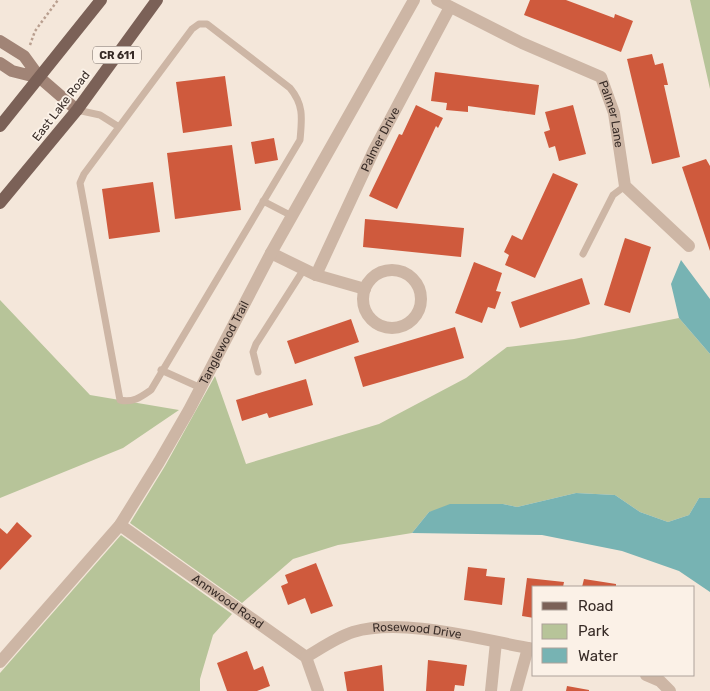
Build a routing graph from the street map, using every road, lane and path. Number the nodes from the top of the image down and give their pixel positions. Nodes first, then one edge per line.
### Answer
1 (58, 0) edge
2 (101, 0) edge
3 (157, 0) edge
4 (414, 0) edge
5 (437, 0) edge
6 (450, 7) junction
7 (0, 40) edge
8 (24, 56) junction
9 (0, 63) edge
10 (40, 78) junction
11 (77, 110) junction
12 (0, 126) edge
13 (119, 127) junction
14 (625, 186) junction
15 (263, 201) junction
16 (0, 203) edge
17 (292, 216) junction
18 (689, 246) dead end
19 (271, 253) junction
20 (583, 254) dead end
21 (304, 269) junction
22 (316, 275) junction
23 (365, 289) junction
24 (161, 370) junction
25 (258, 372) dead end
26 (201, 388) junction
27 (120, 525) junction
28 (496, 642) junction
29 (531, 648) edge
30 (306, 656) junction
31 (0, 662) edge
32 (648, 676) edge
33 (318, 691) edge
34 (490, 691) edge
35 (516, 691) edge
36 (670, 691) edge

1 - 8 path
2 - 10 main road
3 - 11 main road, East Lake Road / CR 611
4 - 17 street, Tanglewood Trail
5 - 6 street, Palmer Lane
6 - 14 street, Palmer Lane
6 - 22 street, Palmer Drive
7 - 8 street
8 - 10 street
9 - 10 street
10 - 11 street
10 - 12 main road
11 - 13 lane
11 - 16 main road, East Lake Road / CR 611
13 - 15 lane
13 - 24 lane
14 - 18 street
14 - 20 lane
15 - 17 lane
15 - 24 lane
17 - 19 street, Tanglewood Trail
19 - 21 street
19 - 26 street, Tanglewood Trail
21 - 22 street
21 - 25 lane
22 - 23 street
23 - 23 street
24 - 26 lane
26 - 27 street, Tanglewood Trail
27 - 30 street, Annwood Road
27 - 31 street, Tanglewood Trail
28 - 29 street, Rosewood Drive
28 - 30 street, Rosewood Drive
28 - 34 street
29 - 35 street
30 - 33 street
32 - 36 street

